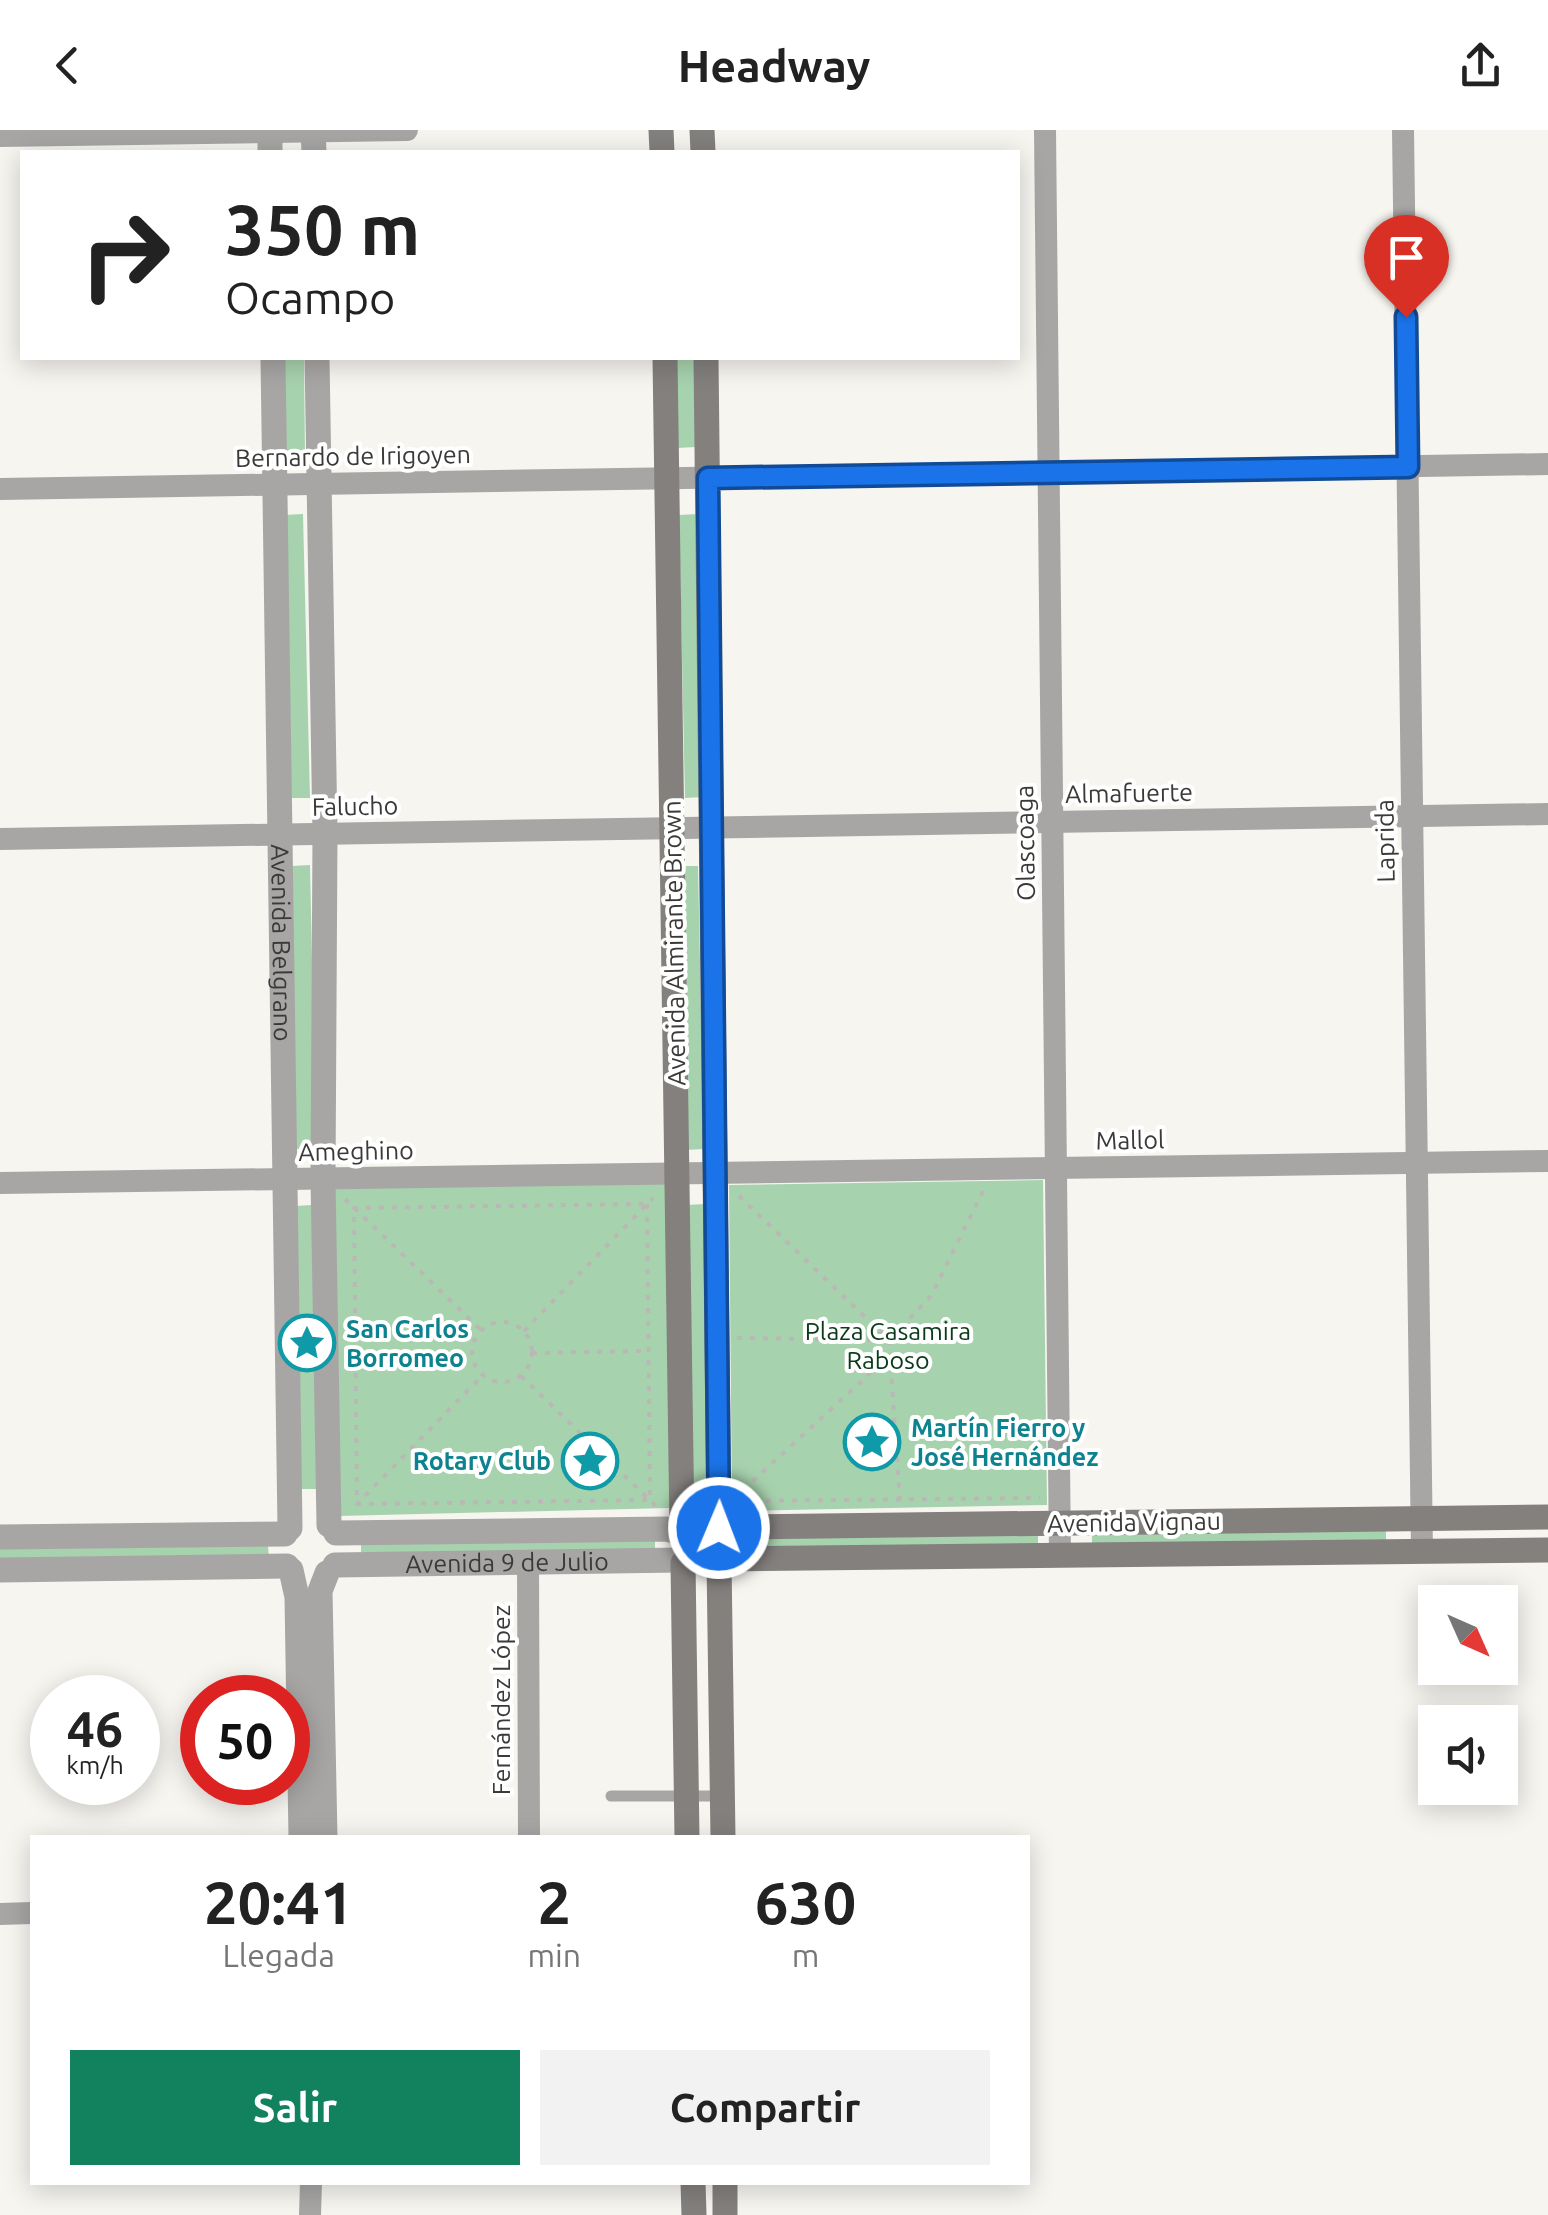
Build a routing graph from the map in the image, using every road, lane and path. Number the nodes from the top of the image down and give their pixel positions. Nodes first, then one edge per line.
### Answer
1 (407, 130) edge
2 (1045, 130) edge
3 (1403, 130) edge
4 (0, 136) edge
5 (270, 138) edge
6 (314, 138) edge
7 (273, 360) edge
8 (317, 360) edge
9 (665, 360) edge
10 (706, 360) edge
11 (1548, 464) edge
12 (1408, 467) junction
13 (1049, 472) junction
14 (667, 478) junction
15 (708, 478) junction
16 (275, 484) junction
17 (319, 484) junction
18 (0, 488) edge
19 (1548, 814) edge
20 (1412, 816) junction
21 (1052, 822) junction
22 (710, 827) junction
23 (672, 828) junction
24 (280, 834) junction
25 (325, 834) junction
26 (0, 839) edge
27 (1548, 1161) edge
28 (1417, 1163) junction
29 (1056, 1168) junction
30 (994, 1169) junction
31 (713, 1173) junction
32 (677, 1174) junction
33 (285, 1179) junction
34 (323, 1179) junction
35 (0, 1183) edge
36 (647, 1204) junction
37 (354, 1208) junction
38 (481, 1330) junction
39 (524, 1331) junction
40 (717, 1337) junction
41 (889, 1340) junction
42 (648, 1351) junction
43 (532, 1353) junction
44 (890, 1355) junction
45 (482, 1376) junction
46 (521, 1376) junction
47 (900, 1499) junction
48 (650, 1500) junction
49 (357, 1504) junction
50 (1060, 1511) junction
51 (1548, 1517) edge
52 (1422, 1519) junction
53 (902, 1526) junction
54 (333, 1529) junction
55 (720, 1530) junction
56 (287, 1531) junction
57 (681, 1531) junction
58 (0, 1538) edge
59 (1548, 1550) edge
60 (1422, 1552) junction
61 (1060, 1556) junction
62 (681, 1561) junction
63 (721, 1561) junction
64 (528, 1563) junction
65 (289, 1568) junction
66 (331, 1569) junction
67 (0, 1570) edge
68 (311, 1733) junction
69 (611, 1796) dead end
70 (686, 1796) junction
71 (723, 1796) junction
72 (301, 1835) edge
73 (325, 1835) edge
74 (529, 1835) edge
75 (687, 1835) edge
76 (723, 1835) edge
77 (30, 1913) edge
78 (0, 1914) edge
79 (311, 2185) edge
80 (693, 2185) edge
81 (725, 2185) edge
82 (310, 2215) edge
83 (694, 2215) edge
84 (725, 2215) edge

1 - 6 street
2 - 13 street, Olascoaga
3 - 12 street, Laprida
4 - 5 street
5 - 6 street
7 - 16 street, Avenida Belgrano
8 - 17 street, Avenida Belgrano
9 - 14 main road, Avenida Almirante Brown
10 - 15 main road, Avenida Almirante Brown
11 - 12 street, Bernardo de Irigoyen
12 - 13 street, Bernardo de Irigoyen
12 - 20 street, Laprida
13 - 15 street, Bernardo de Irigoyen
13 - 21 street, Olascoaga
14 - 15 street, Bernardo de Irigoyen
14 - 17 street, Bernardo de Irigoyen
14 - 23 main road, Avenida Almirante Brown
15 - 22 main road, Avenida Almirante Brown
16 - 17 street, Bernardo de Irigoyen
16 - 18 street, Bernardo de Irigoyen
16 - 24 street, Avenida Belgrano
17 - 25 street, Avenida Belgrano
19 - 20 street, Almafuerte
20 - 21 street, Almafuerte
20 - 28 street, Laprida
21 - 22 street, Almafuerte
21 - 29 street, Olascoaga
22 - 23 street, Falucho
22 - 31 main road, Avenida Almirante Brown
23 - 25 street, Falucho
23 - 32 main road, Avenida Almirante Brown
24 - 25 street, Falucho
24 - 26 street, Falucho
24 - 33 street, Avenida Belgrano
25 - 34 street, Avenida Belgrano
27 - 28 street, Mallol
28 - 29 street, Mallol
28 - 52 street, Laprida
29 - 30 street, Mallol
29 - 50 street, Olascoaga
30 - 31 street, Mallol
30 - 41 path
31 - 32 street, Ameghino
31 - 40 main road, Avenida Almirante Brown
31 - 41 path
32 - 34 street, Ameghino
32 - 36 path
32 - 57 main road, Avenida Almirante Brown
33 - 34 street, Ameghino
33 - 35 street, Ameghino
33 - 56 street, Avenida Belgrano
34 - 37 path
34 - 54 street, Avenida Belgrano
36 - 37 path
36 - 39 path
36 - 42 path
37 - 38 path
37 - 49 path
38 - 39 path
38 - 45 path
39 - 43 path
40 - 41 path
40 - 55 main road, Avenida Almirante Brown
41 - 44 path
42 - 43 path
42 - 48 path
43 - 46 path
44 - 47 path
44 - 47 path
45 - 46 path
45 - 49 path
46 - 48 path
47 - 50 path
47 - 53 path
48 - 49 path
48 - 57 path
49 - 54 path
50 - 52 main road, Avenida Vignau
50 - 53 main road, Avenida Vignau
50 - 61 street, Olascoaga
51 - 52 main road, Avenida Vignau
52 - 60 street, Laprida
53 - 55 main road, Avenida Vignau
54 - 56 street
54 - 57 street, Avenida 9 de Julio
54 - 66 street
55 - 57 main road
55 - 63 main road
56 - 58 street
56 - 65 street
57 - 62 main road
59 - 60 main road, Avenida Vignau
60 - 61 main road, Avenida Vignau
61 - 63 main road, Avenida Vignau
62 - 63 main road
62 - 64 street, Avenida 9 de Julio
62 - 70 main road
63 - 71 main road
64 - 66 street, Avenida 9 de Julio
64 - 74 street, Fernández López
65 - 66 street
65 - 67 street
65 - 68 street
66 - 68 street
68 - 72 street
68 - 73 street
69 - 70 lane
70 - 71 lane
70 - 75 main road
71 - 76 main road
77 - 78 street
79 - 82 street
80 - 83 main road
81 - 84 main road

